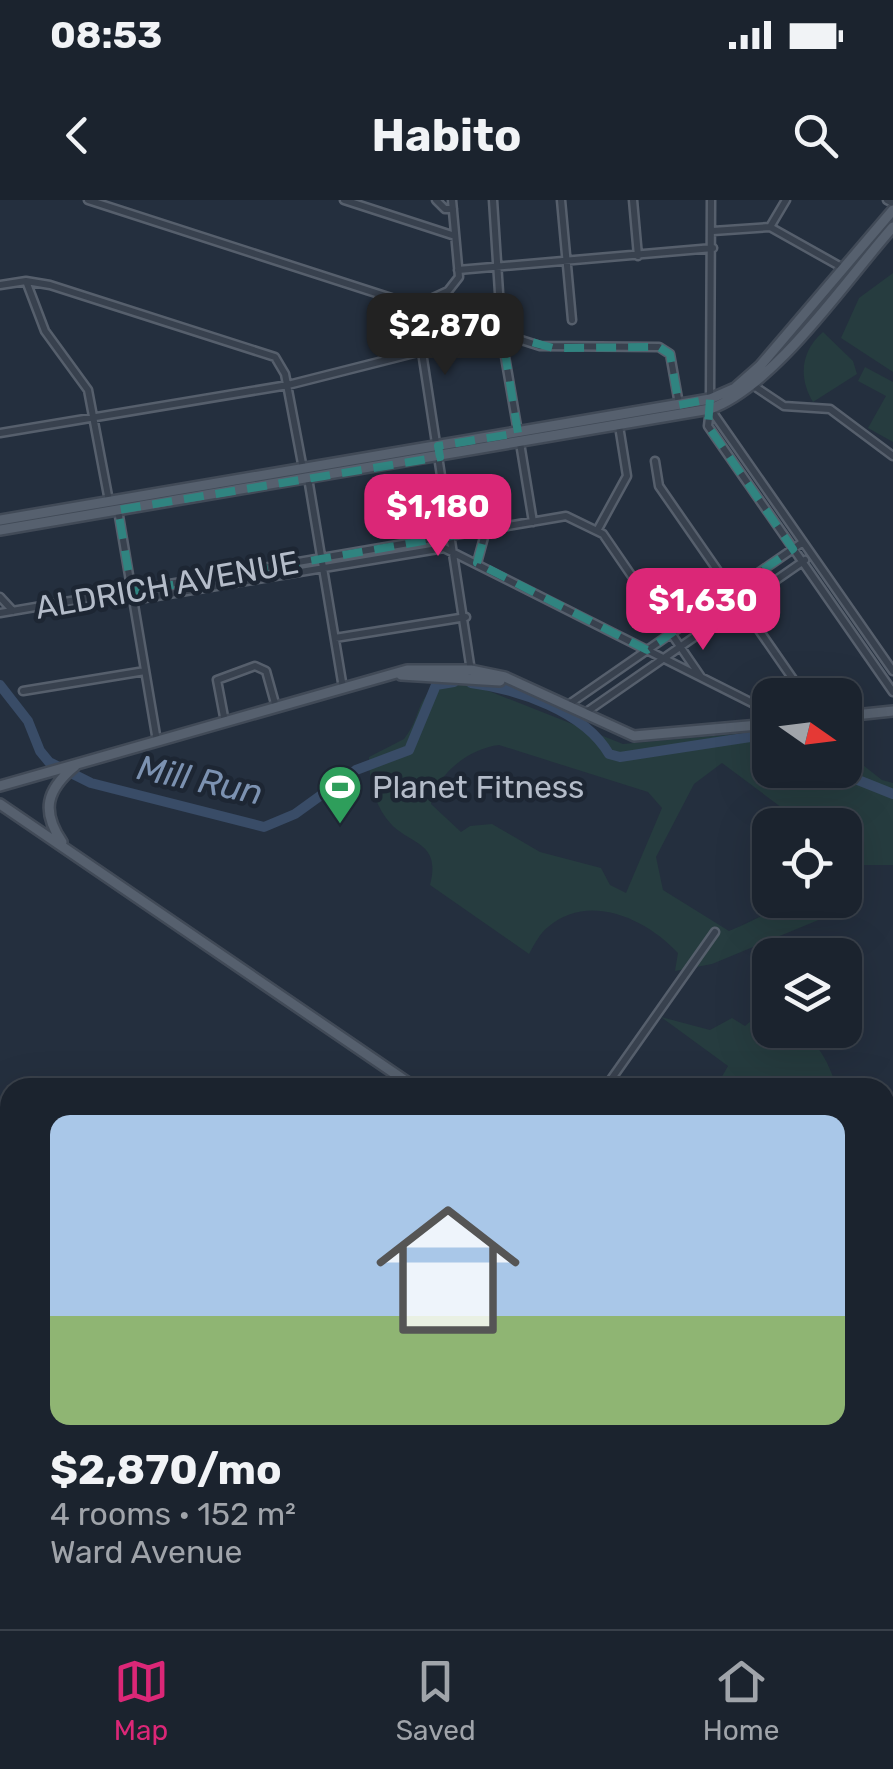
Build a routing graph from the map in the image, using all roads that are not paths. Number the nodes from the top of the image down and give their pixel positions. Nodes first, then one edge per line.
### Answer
1 (88, 200) edge
2 (344, 200) edge
3 (436, 200) edge
4 (492, 200) edge
5 (561, 200) edge
6 (633, 200) edge
7 (711, 200) edge
8 (786, 200) edge
9 (453, 204) edge
10 (891, 204) edge
11 (770, 227) junction
12 (893, 227) edge
13 (713, 231) junction
14 (455, 236) junction
15 (713, 248) junction
16 (638, 256) junction
17 (566, 262) junction
18 (497, 267) junction
19 (844, 268) junction
20 (458, 270) junction
21 (26, 281) junction
22 (0, 285) edge
23 (418, 307) junction
24 (572, 320) dead end
25 (502, 334) junction
26 (422, 351) junction
27 (288, 385) junction
28 (754, 386) junction
29 (710, 404) junction
30 (680, 405) junction
31 (95, 417) junction
32 (619, 426) junction
33 (0, 434) edge
34 (519, 438) junction
35 (732, 438) junction
36 (721, 445) junction
37 (439, 451) junction
38 (893, 456) edge
39 (655, 461) dead end
40 (305, 474) junction
41 (109, 502) junction
42 (118, 510) junction
43 (0, 520) edge
44 (533, 522) junction
45 (0, 530) edge
46 (486, 530) junction
47 (598, 530) junction
48 (453, 536) junction
49 (803, 542) junction
50 (793, 548) junction
51 (456, 553) junction
52 (813, 556) junction
53 (802, 562) junction
54 (322, 564) junction
55 (477, 564) junction
56 (732, 591) junction
57 (132, 596) junction
58 (0, 598) edge
59 (741, 604) junction
60 (14, 611) junction
61 (0, 613) edge
62 (466, 618) junction
63 (671, 633) junction
64 (335, 638) junction
65 (680, 647) junction
66 (647, 650) junction
67 (664, 658) junction
68 (145, 671) junction
69 (893, 671) edge
70 (471, 674) junction
71 (701, 677) junction
72 (792, 678) edge
73 (343, 688) junction
74 (23, 691) dead end
75 (893, 692) edge
76 (752, 703) edge
77 (568, 705) junction
78 (276, 707) junction
79 (893, 711) edge
80 (584, 714) junction
81 (862, 714) edge
82 (225, 722) junction
83 (752, 726) edge
84 (157, 742) junction
85 (58, 773) junction
86 (0, 786) edge
87 (0, 804) edge
88 (67, 849) junction
89 (715, 932) dead end
90 (401, 1078) edge
91 (612, 1078) edge

1 - 23 street
2 - 14 street
3 - 9 street
4 - 18 street
5 - 17 street
6 - 16 street
7 - 13 street
8 - 11 street
9 - 14 street
10 - 19 main road
11 - 13 street
11 - 19 street
12 - 28 main road
13 - 15 street
14 - 20 street
15 - 16 street
15 - 29 street
16 - 17 street
17 - 18 street
17 - 24 street
18 - 20 street
18 - 25 street
19 - 29 main road
20 - 23 street
21 - 22 street
21 - 27 street
21 - 31 street
23 - 25 street
23 - 26 street
25 - 30 street
25 - 34 street
26 - 27 street
26 - 37 street
27 - 31 street
27 - 40 street
28 - 29 main road
28 - 38 street
29 - 30 main road
29 - 32 main road
29 - 35 street
29 - 36 street
30 - 34 main road
31 - 33 street
31 - 41 street
32 - 34 main road
32 - 47 street
34 - 37 main road
34 - 44 street
35 - 36 street
35 - 49 street
36 - 50 street
37 - 40 main road
37 - 48 street
39 - 56 street
40 - 41 main road
40 - 42 main road
40 - 54 street
41 - 43 main road
42 - 45 main road
42 - 57 street
44 - 46 street, ALDRICH AVENUE
44 - 47 street, ALDRICH AVENUE
46 - 48 street, ALDRICH AVENUE
46 - 55 street
47 - 63 street
48 - 51 street
48 - 54 street, ALDRICH AVENUE
49 - 50 street
49 - 52 street
50 - 53 street
50 - 56 street
51 - 54 street, ALDRICH AVENUE
51 - 55 street
51 - 62 street
52 - 53 street
52 - 69 street
53 - 59 street
53 - 75 street
54 - 57 street, ALDRICH AVENUE
54 - 64 street
55 - 66 street
56 - 59 street
56 - 63 street
57 - 60 street, ALDRICH AVENUE
57 - 68 street
58 - 60 street
59 - 65 street
59 - 72 street
60 - 61 street, ALDRICH AVENUE
62 - 64 street
62 - 70 street
63 - 65 street
63 - 66 street
64 - 73 street
65 - 67 street
65 - 71 street
66 - 67 street
66 - 77 street
67 - 71 street
67 - 80 street
68 - 74 street
68 - 84 street
70 - 73 main road
70 - 77 main road
71 - 76 street
73 - 78 main road
77 - 80 main road
78 - 82 main road
78 - 82 street
79 - 81 main road
80 - 83 main road
82 - 84 main road
84 - 85 main road
85 - 86 main road
85 - 88 main road
87 - 88 main road
88 - 90 main road
89 - 91 street

